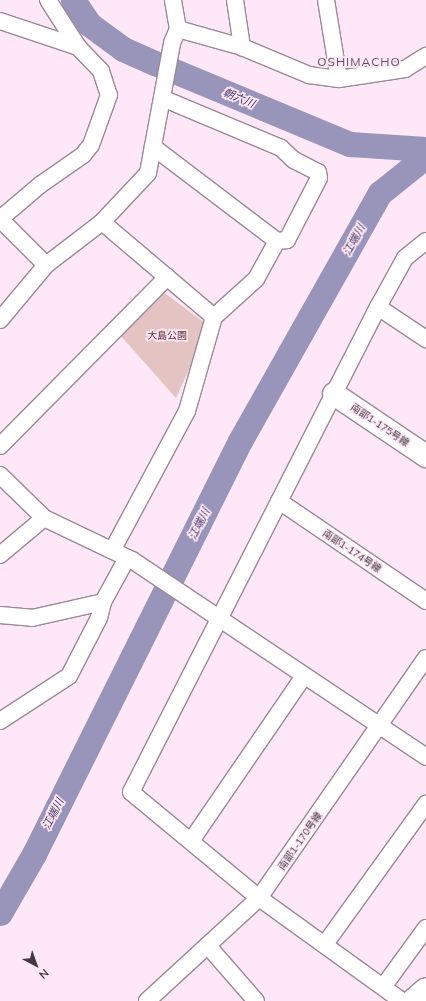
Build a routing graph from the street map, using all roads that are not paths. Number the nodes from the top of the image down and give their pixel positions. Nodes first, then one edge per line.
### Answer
1 (48, 0) edge
2 (173, 0) edge
3 (235, 0) edge
4 (326, 0) edge
5 (0, 21) edge
6 (175, 36) junction
7 (78, 47) junction
8 (242, 47) junction
9 (426, 56) edge
10 (339, 79) junction
11 (163, 92) junction
12 (153, 147) junction
13 (0, 219) edge
14 (102, 222) junction
15 (277, 241) junction
16 (426, 241) edge
17 (46, 265) junction
18 (166, 277) junction
19 (378, 307) junction
20 (214, 317) junction
21 (0, 320) edge
22 (426, 339) edge
23 (334, 394) junction
24 (0, 446) edge
25 (426, 456) edge
26 (0, 475) edge
27 (278, 501) junction
28 (44, 518) junction
29 (113, 549) junction
30 (0, 555) edge
31 (126, 558) junction
32 (426, 601) edge
33 (103, 602) junction
34 (214, 614) junction
35 (0, 615) edge
36 (426, 658) edge
37 (304, 676) junction
38 (0, 721) edge
39 (379, 726) junction
40 (426, 757) edge
41 (426, 804) edge
42 (190, 841) junction
43 (260, 898) junction
44 (426, 928) edge
45 (325, 944) junction
46 (208, 946) junction
47 (383, 987) junction
48 (426, 989) edge
49 (147, 1001) edge
50 (256, 1001) edge
51 (402, 1001) edge
52 (412, 1001) edge

1 - 7 street
2 - 6 street
3 - 8 street
4 - 10 street
5 - 7 street
6 - 8 street
6 - 11 street
7 - 13 street
8 - 10 street
9 - 10 street
11 - 12 street
11 - 15 street
12 - 14 street
12 - 15 street
13 - 17 street
14 - 17 street
14 - 18 street
15 - 20 street
16 - 19 street
17 - 21 street
18 - 20 street
18 - 24 street
19 - 22 street
19 - 23 street
20 - 29 street
23 - 25 street, 南部1-175号線
23 - 27 street
26 - 28 street
27 - 32 street, 南部1-174号線
27 - 34 street
28 - 29 street
28 - 30 street
29 - 31 street
31 - 33 street
31 - 34 street
33 - 35 street
33 - 38 street
34 - 37 street
34 - 42 street
36 - 39 street, 南部1-170号線
37 - 39 street
37 - 42 street
39 - 40 street
39 - 43 street, 南部1-170号線
41 - 45 street
42 - 43 street
43 - 45 street
43 - 46 street, 南部1-170号線
44 - 47 street
45 - 47 street
46 - 49 street, 南部1-170号線
46 - 50 street
47 - 51 street
48 - 52 street

